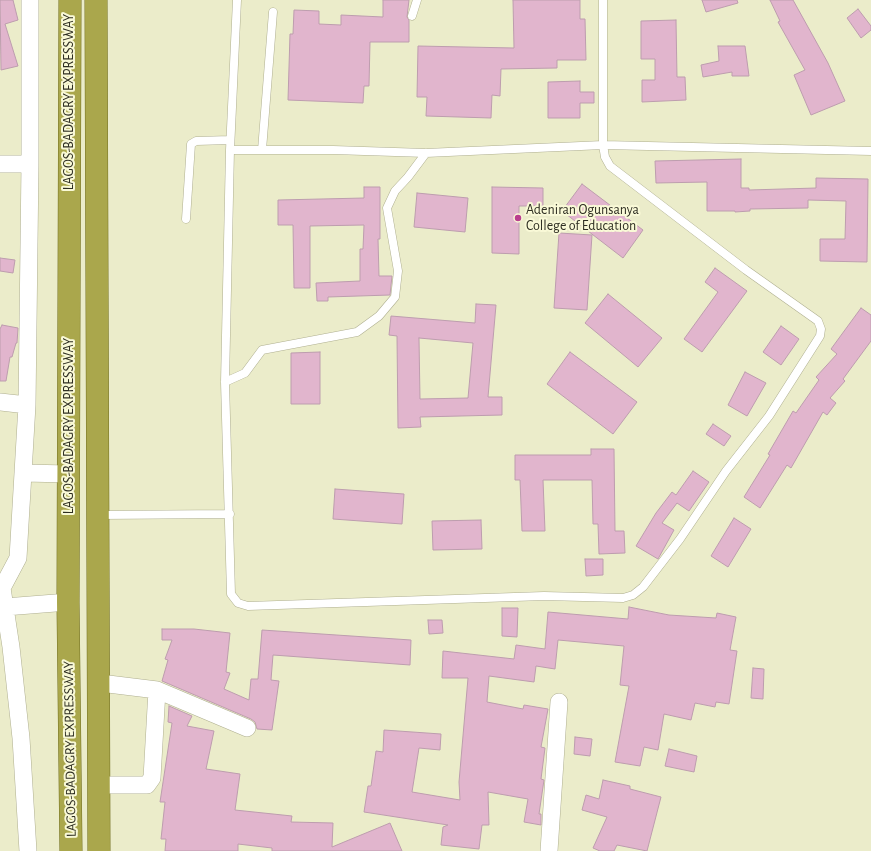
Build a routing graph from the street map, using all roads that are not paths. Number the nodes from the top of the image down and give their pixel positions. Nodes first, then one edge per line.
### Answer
1 (30, 0) edge
2 (70, 0) edge
3 (96, 0) edge
4 (237, 0) edge
5 (417, 0) edge
6 (603, 0) edge
7 (273, 12) dead end
8 (412, 16) dead end
9 (230, 140) junction
10 (603, 145) junction
11 (230, 150) junction
12 (262, 150) junction
13 (871, 151) edge
14 (426, 153) junction
15 (0, 164) edge
16 (30, 164) junction
17 (186, 219) dead end
18 (225, 382) junction
19 (0, 402) edge
20 (27, 405) junction
21 (24, 473) junction
22 (68, 474) junction
23 (230, 514) junction
24 (98, 515) junction
25 (1, 587) edge
26 (68, 602) junction
27 (5, 607) junction
28 (6, 649) edge
29 (100, 683) junction
30 (157, 690) junction
31 (559, 702) dead end
32 (246, 728) dead end
33 (99, 785) junction
34 (28, 851) edge
35 (71, 851) edge
36 (99, 851) edge
37 (549, 851) edge

1 - 16 street
2 - 22 highway, LAGOS-BADAGRY EXPRESSWAY
3 - 24 highway, LAGOS-BADAGRY EXPRESSWAY
4 - 9 lane
5 - 8 lane
6 - 10 lane
7 - 12 lane
9 - 11 lane
9 - 17 lane
10 - 13 lane
10 - 14 lane
10 - 23 lane
11 - 12 lane
11 - 18 lane
12 - 14 lane
14 - 18 lane
15 - 16 street
16 - 20 street
18 - 23 lane
19 - 20 street
20 - 21 street
21 - 22 street
21 - 25 street
22 - 26 highway, LAGOS-BADAGRY EXPRESSWAY
23 - 24 lane
24 - 29 highway, LAGOS-BADAGRY EXPRESSWAY
25 - 27 street
26 - 27 street
26 - 35 highway, LAGOS-BADAGRY EXPRESSWAY
27 - 28 street
28 - 34 street
29 - 30 street
29 - 33 highway, LAGOS-BADAGRY EXPRESSWAY
30 - 32 street
30 - 33 street
31 - 37 street
33 - 36 highway, LAGOS-BADAGRY EXPRESSWAY

